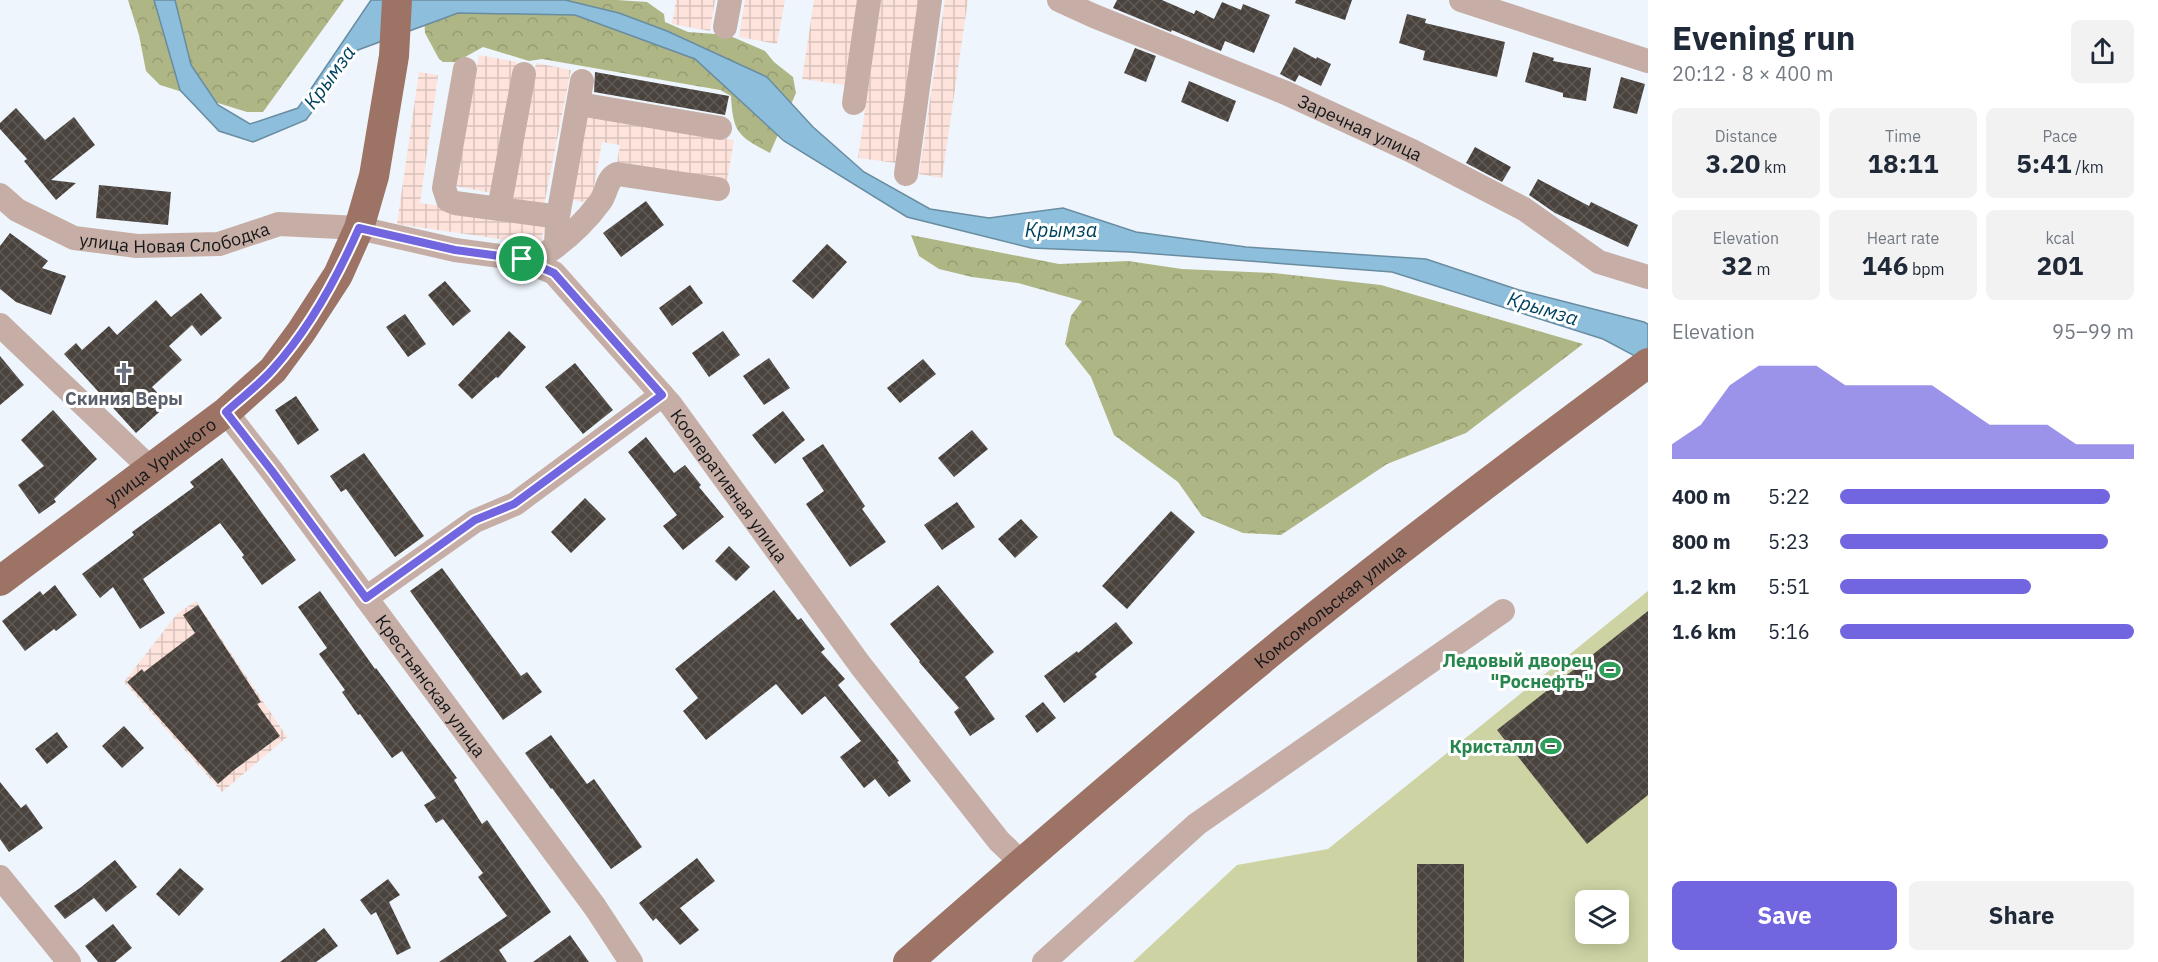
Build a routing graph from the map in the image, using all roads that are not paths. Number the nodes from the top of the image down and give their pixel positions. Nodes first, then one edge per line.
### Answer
1 (397, 0) edge
2 (730, 0) edge
3 (869, 0) edge
4 (930, 0) edge
5 (1059, 0) edge
6 (1461, 0) edge
7 (725, 27) dead end
8 (1648, 61) edge
9 (465, 69) dead end
10 (524, 74) dead end
11 (854, 103) dead end
12 (720, 128) dead end
13 (906, 174) dead end
14 (718, 189) dead end
15 (0, 195) edge
16 (499, 209) junction
17 (359, 228) junction
18 (556, 234) junction
19 (522, 259) junction
20 (1648, 277) edge
21 (0, 326) edge
22 (1648, 363) edge
23 (662, 395) junction
24 (226, 412) junction
25 (151, 469) junction
26 (0, 581) edge
27 (366, 598) junction
28 (1503, 611) dead end
29 (1022, 863) junction
30 (0, 876) edge
31 (69, 962) edge
32 (631, 962) edge
33 (908, 962) edge
34 (1044, 962) edge

1 - 17 main road, улица Урицкого
2 - 7 street
3 - 11 street
4 - 13 street
5 - 20 street, Заречная улица
6 - 8 street
9 - 16 street
10 - 16 street
12 - 18 street
14 - 18 street
15 - 17 street, улица Новая Слободка
16 - 18 street
17 - 19 street, Кооперативная улица
17 - 24 main road, улица Урицкого
18 - 19 street
19 - 23 street, Кооперативная улица
21 - 25 street
22 - 29 main road, Комсомольская улица
23 - 27 street
23 - 29 street, Кооперативная улица
24 - 25 main road, улица Урицкого
24 - 27 street, Крестьянская улица
25 - 26 main road, улица Урицкого
27 - 32 street, Крестьянская улица
28 - 34 street
29 - 33 main road, Комсомольская улица
30 - 31 street

